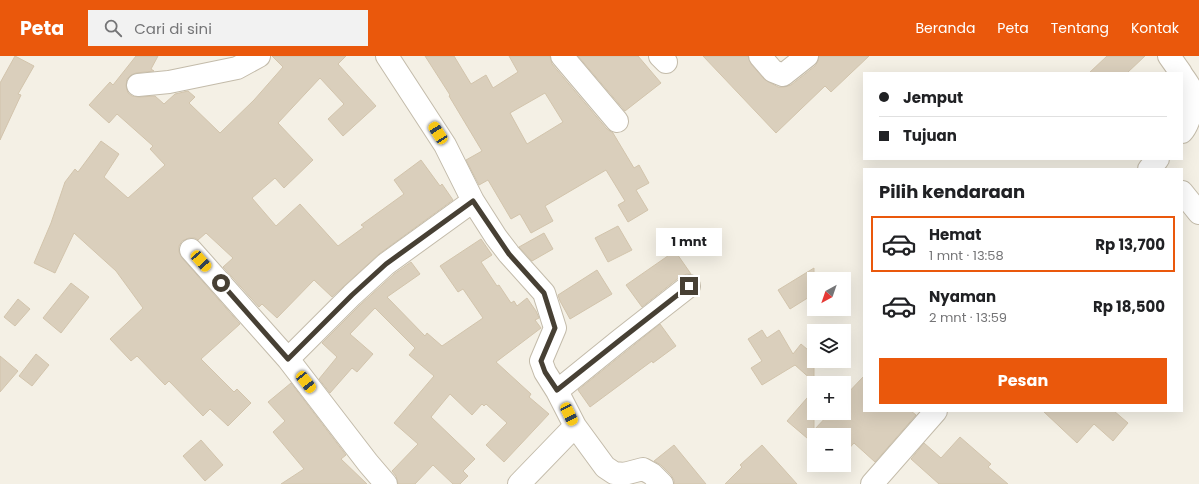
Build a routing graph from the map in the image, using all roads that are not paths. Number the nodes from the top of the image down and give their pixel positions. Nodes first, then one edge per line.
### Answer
1 (259, 56) edge
2 (387, 56) edge
3 (562, 56) edge
4 (760, 56) edge
5 (807, 56) edge
6 (1169, 56) edge
7 (1180, 72) edge
8 (1183, 77) edge
9 (138, 85) dead end
10 (1196, 107) edge
11 (617, 121) dead end
12 (1183, 131) edge
13 (1183, 193) edge
14 (473, 201) junction
15 (1199, 213) edge
16 (191, 250) dead end
17 (689, 286) dead end
18 (288, 359) junction
19 (557, 390) junction
20 (935, 412) edge
21 (575, 426) junction
22 (386, 484) edge
23 (519, 484) edge
24 (662, 484) edge
25 (872, 484) edge

1 - 9 street
2 - 14 street
3 - 11 street
4 - 5 street
6 - 7 street
8 - 10 street
10 - 12 street
13 - 15 street
14 - 18 street
14 - 19 street
16 - 18 street
17 - 19 street
18 - 22 street
19 - 21 street
20 - 25 street
21 - 23 street
21 - 24 street

